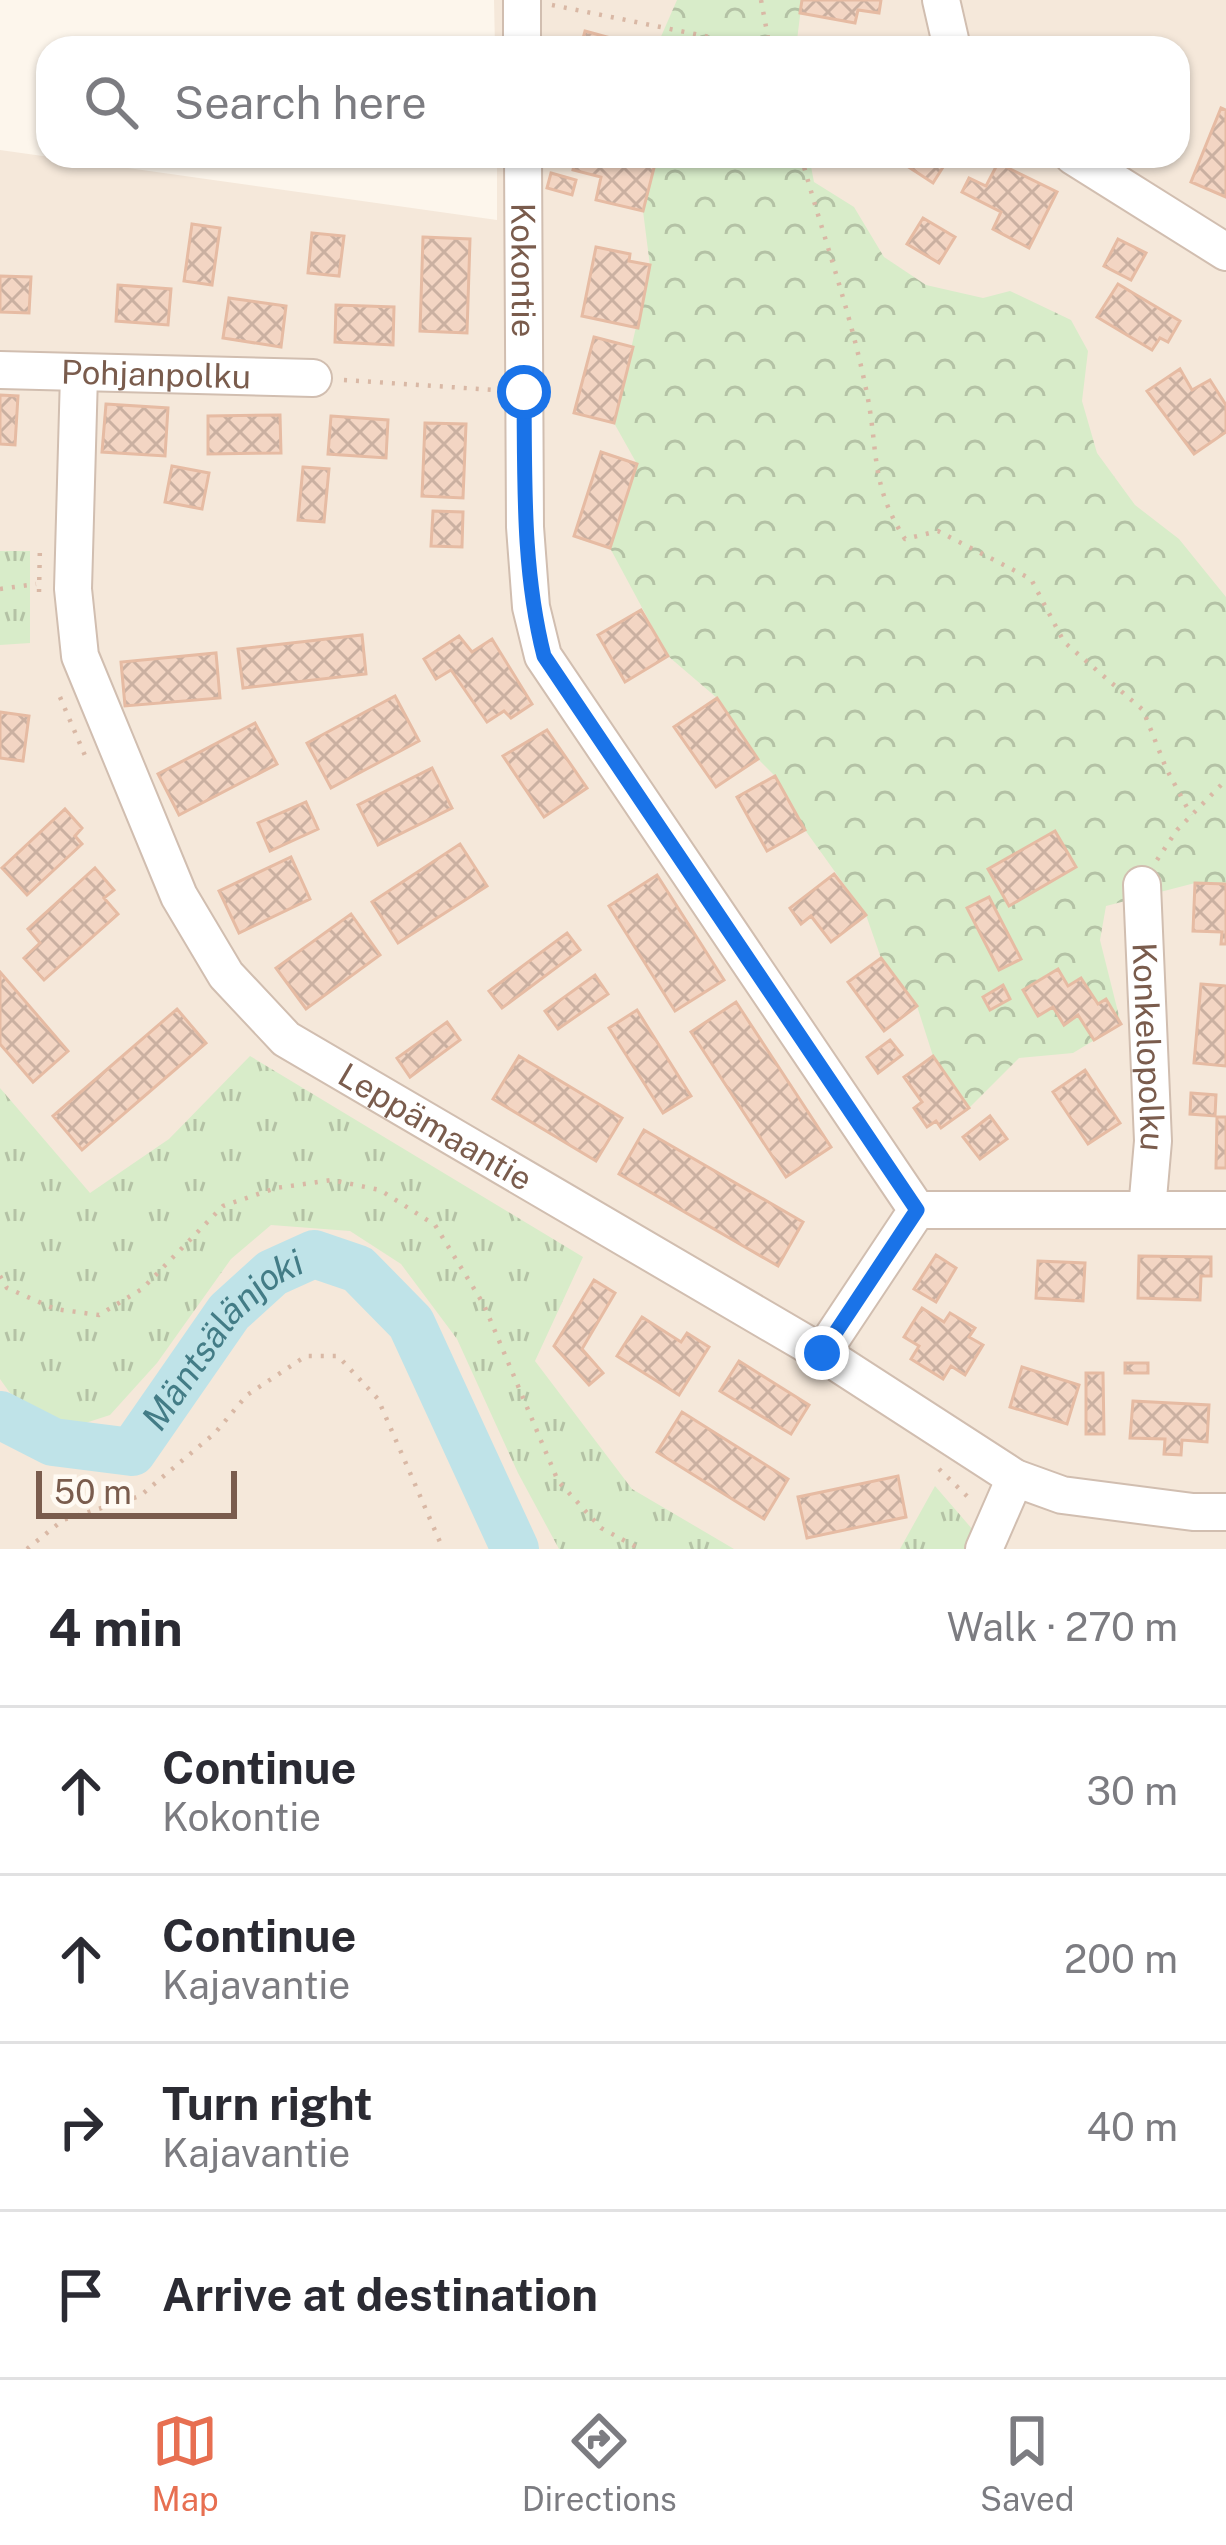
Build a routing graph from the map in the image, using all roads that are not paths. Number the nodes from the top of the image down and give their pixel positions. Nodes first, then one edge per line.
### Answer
1 (941, 0) edge
2 (536, 2) edge
3 (526, 36) edge
4 (949, 36) edge
5 (523, 168) edge
6 (1092, 168) edge
7 (1226, 252) edge
8 (0, 370) edge
9 (79, 375) junction
10 (313, 378) road end
11 (1142, 885) road end
12 (917, 1210) junction
13 (1147, 1210) junction
14 (1226, 1210) edge
15 (822, 1353) junction
16 (1015, 1478) junction
17 (1226, 1512) edge
18 (990, 1532) edge

1 - 4 street
2 - 3 street
5 - 12 street, Kokontie
6 - 7 street
8 - 9 street, Pohjanpolku
9 - 10 street, Pohjanpolku
9 - 15 street, Leppämaantie
11 - 13 street, Konkelopolku
12 - 13 street
12 - 15 street
13 - 14 street
15 - 16 street, Leppämaantie
16 - 17 street, Leppämaantie
16 - 18 street

